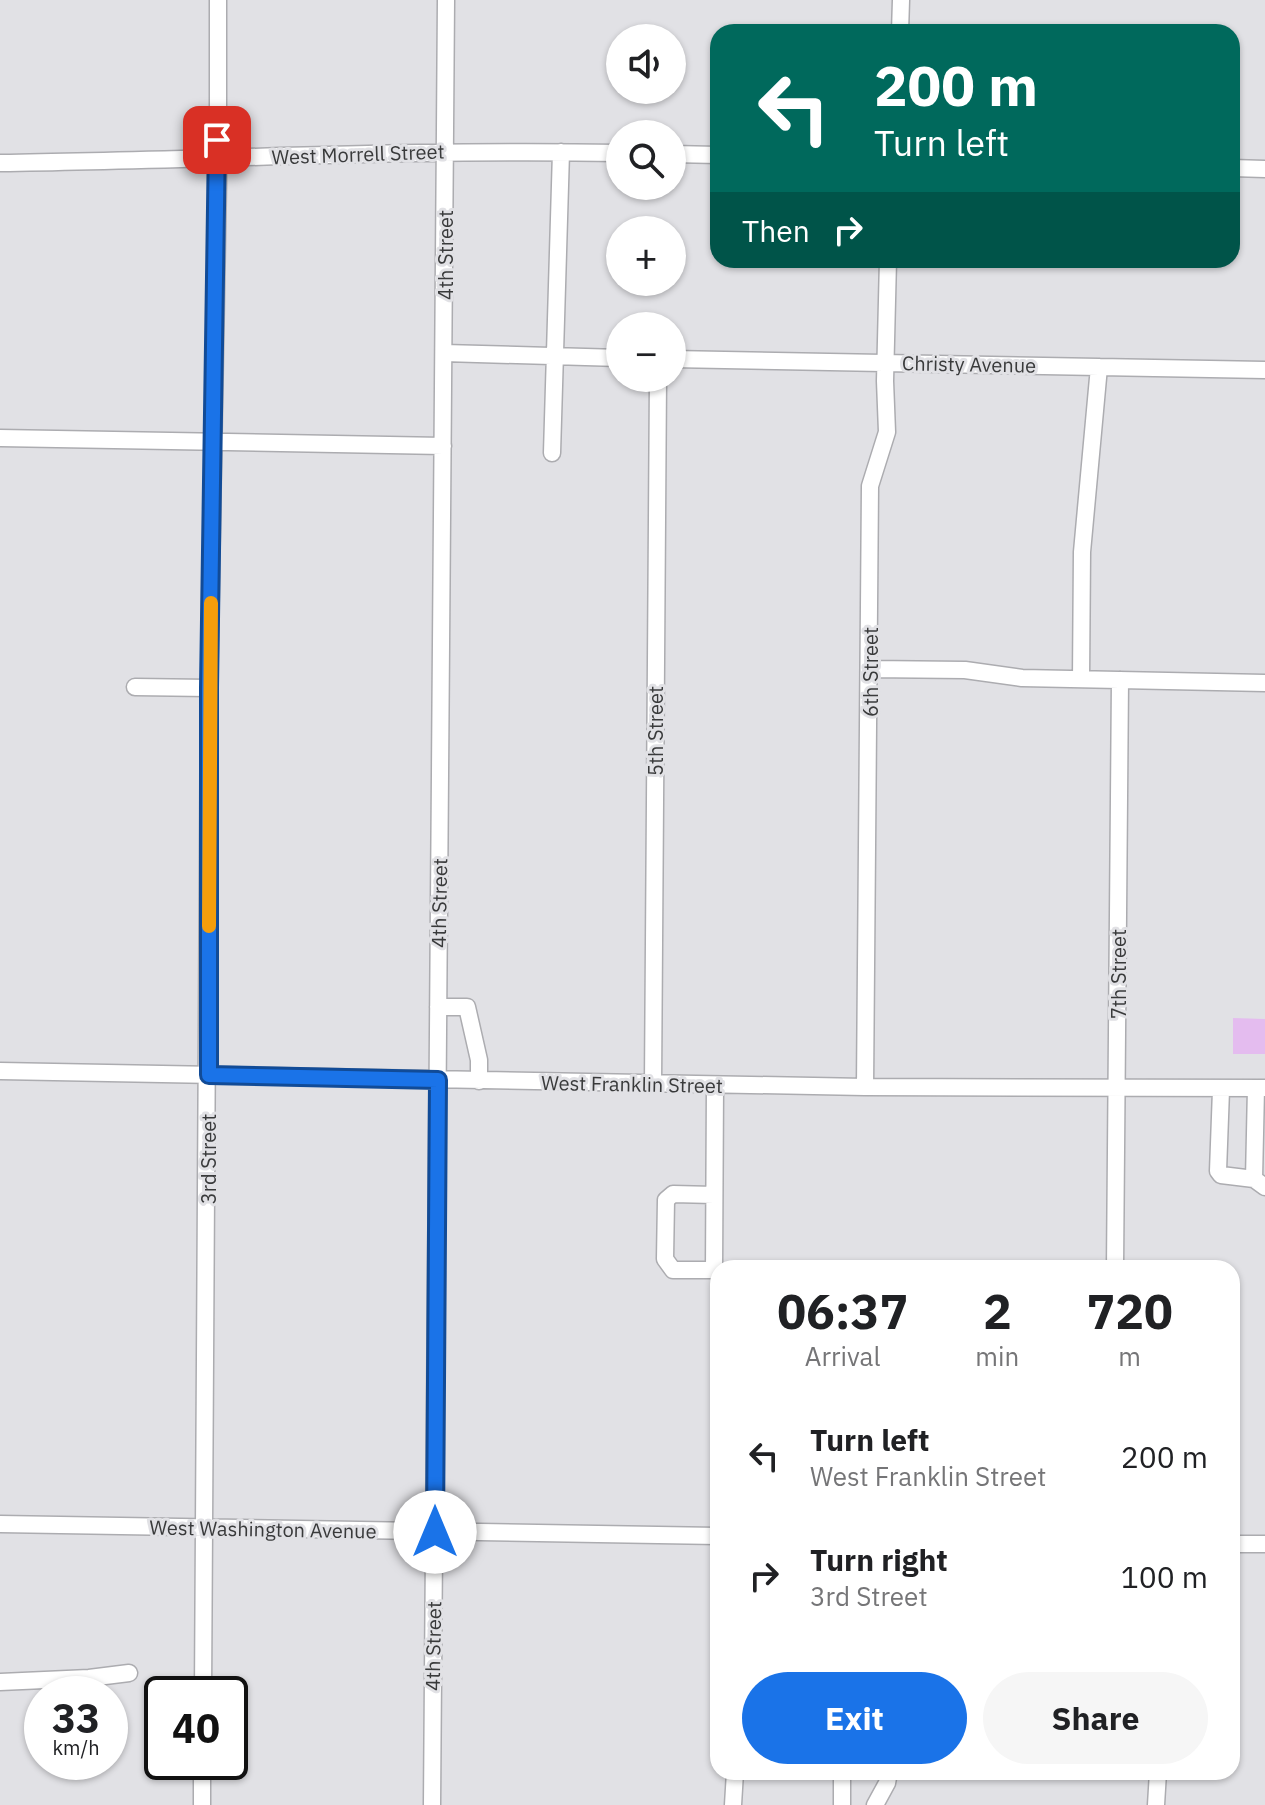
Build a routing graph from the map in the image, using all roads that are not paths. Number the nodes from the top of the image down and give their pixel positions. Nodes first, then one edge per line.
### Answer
1 (218, 0) edge
2 (446, 0) edge
3 (901, 0) edge
4 (900, 24) edge
5 (445, 151) junction
6 (561, 152) junction
7 (606, 153) edge
8 (686, 154) edge
9 (710, 155) edge
10 (217, 160) junction
11 (0, 163) edge
12 (1240, 168) edge
13 (1265, 169) edge
14 (888, 268) edge
15 (444, 353) junction
16 (556, 356) junction
17 (606, 358) edge
18 (686, 359) edge
19 (887, 362) junction
20 (1099, 367) junction
21 (1265, 370) edge
22 (658, 392) edge
23 (0, 438) edge
24 (214, 441) junction
25 (443, 446) junction
26 (552, 453) dead end
27 (870, 669) junction
28 (1081, 679) junction
29 (1120, 680) junction
30 (1265, 683) edge
31 (135, 687) dead end
32 (209, 688) junction
33 (438, 1007) junction
34 (0, 1071) edge
35 (209, 1075) junction
36 (438, 1080) junction
37 (479, 1081) junction
38 (653, 1084) junction
39 (715, 1085) junction
40 (865, 1087) junction
41 (1261, 1088) edge
42 (1118, 1089) junction
43 (1221, 1090) junction
44 (1260, 1183) edge
45 (714, 1195) junction
46 (714, 1260) edge
47 (1115, 1260) edge
48 (710, 1270) edge
49 (0, 1524) edge
50 (205, 1528) junction
51 (435, 1532) junction
52 (710, 1536) edge
53 (1240, 1544) edge
54 (1265, 1544) edge
55 (129, 1673) dead end
56 (203, 1676) edge
57 (0, 1682) edge
58 (202, 1780) edge
59 (735, 1780) edge
60 (842, 1780) edge
61 (888, 1780) edge
62 (1158, 1780) edge
63 (202, 1805) edge
64 (432, 1805) edge
65 (733, 1805) edge
66 (842, 1805) edge
67 (875, 1805) edge
68 (1156, 1805) edge

1 - 10 street, 3rd Street
2 - 5 street, 4th Street
3 - 4 street
5 - 6 street, West Morrell Street
5 - 10 street, West Morrell Street
5 - 15 street, 4th Street
6 - 7 street, West Morrell Street
6 - 16 street
8 - 9 street
10 - 11 street, West Morrell Street
10 - 24 street, 3rd Street
12 - 13 street
14 - 19 street, 6th Street
15 - 16 street
15 - 25 street, 4th Street
16 - 17 street
16 - 26 street
18 - 19 street, Christy Avenue
19 - 20 street, Christy Avenue
19 - 27 street, 6th Street
20 - 21 street, Christy Avenue
20 - 28 street
22 - 38 street, 5th Street
23 - 24 street
24 - 25 street
24 - 32 street, 3rd Street
25 - 33 street, 4th Street
27 - 28 street
27 - 40 street, 6th Street
28 - 29 street
29 - 30 street
29 - 42 street, 7th Street
31 - 32 street
32 - 35 street, 3rd Street
33 - 36 street, 4th Street
33 - 37 street
34 - 35 street, West Franklin Street
35 - 36 street, West Franklin Street
35 - 50 street, 3rd Street
36 - 37 street, West Franklin Street
36 - 51 street, 4th Street
37 - 38 street, West Franklin Street
38 - 39 street, West Franklin Street
39 - 40 street, West Franklin Street
39 - 45 street
40 - 42 street, West Franklin Street
41 - 43 street, West Franklin Street
41 - 44 street
42 - 43 street, West Franklin Street
42 - 47 street, 7th Street
43 - 44 street
45 - 46 street
45 - 48 street
49 - 50 street, West Washington Avenue
50 - 51 street, West Washington Avenue
50 - 56 street, 3rd Street
51 - 52 street, West Washington Avenue
51 - 64 street, 4th Street
53 - 54 street
55 - 57 street
58 - 63 street
59 - 65 street
60 - 66 street
61 - 67 street
62 - 68 street

